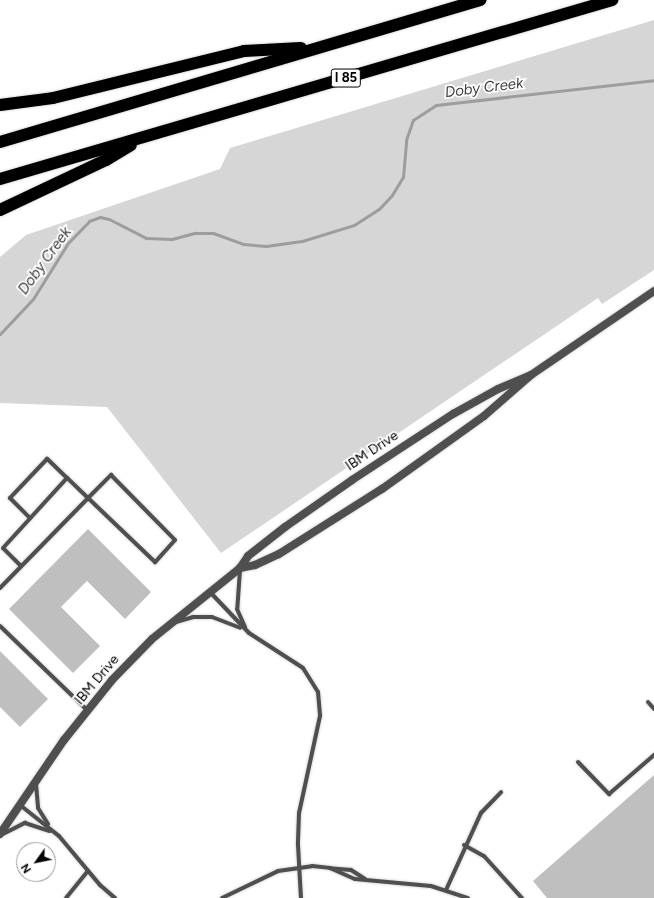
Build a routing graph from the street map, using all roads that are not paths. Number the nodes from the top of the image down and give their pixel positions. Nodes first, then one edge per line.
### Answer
1 (480, 0) edge
2 (612, 0) edge
3 (322, 47) junction
4 (0, 105) edge
5 (144, 137) junction
6 (0, 142) edge
7 (0, 179) edge
8 (0, 210) edge
9 (654, 291) edge
10 (531, 375) junction
11 (67, 478) junction
12 (88, 498) junction
13 (30, 518) junction
14 (21, 566) junction
15 (240, 568) junction
16 (0, 588) edge
17 (209, 591) junction
18 (0, 626) edge
19 (167, 627) junction
20 (249, 633) junction
21 (648, 702) dead end
22 (654, 709) edge
23 (88, 710) junction
24 (654, 754) edge
25 (578, 762) dead end
26 (36, 782) junction
27 (501, 792) dead end
28 (20, 805) junction
29 (56, 833) junction
30 (0, 836) edge
31 (464, 845) junction
32 (299, 868) junction
33 (330, 868) junction
34 (88, 871) junction
35 (365, 879) junction
36 (446, 890) junction
37 (66, 898) edge
38 (115, 898) edge
39 (222, 898) edge
40 (301, 898) edge
41 (468, 898) edge
42 (522, 898) edge

1 - 3 highway
2 - 5 highway, I 85
3 - 4 highway
3 - 6 highway
5 - 7 highway, I 85
5 - 8 highway
9 - 10 street, IBM Drive
10 - 15 street, IBM Drive
10 - 15 street, IBM Drive
11 - 12 lane
11 - 13 lane
11 - 13 lane
12 - 12 lane
12 - 14 lane
13 - 14 lane
14 - 16 lane
15 - 17 street, IBM Drive
15 - 20 lane
17 - 19 street, IBM Drive
17 - 20 lane
18 - 23 lane
19 - 20 lane
19 - 23 street, IBM Drive
20 - 32 lane
21 - 22 lane
23 - 26 street, IBM Drive
24 - 25 lane
26 - 28 street, IBM Drive
26 - 29 lane
27 - 31 lane
28 - 29 lane
28 - 30 street, IBM Drive
29 - 30 lane
29 - 34 lane
31 - 36 lane
31 - 42 lane
32 - 33 lane
32 - 39 lane
32 - 40 lane
33 - 35 lane
33 - 35 lane
34 - 37 lane
34 - 38 lane
35 - 36 lane
36 - 41 lane

